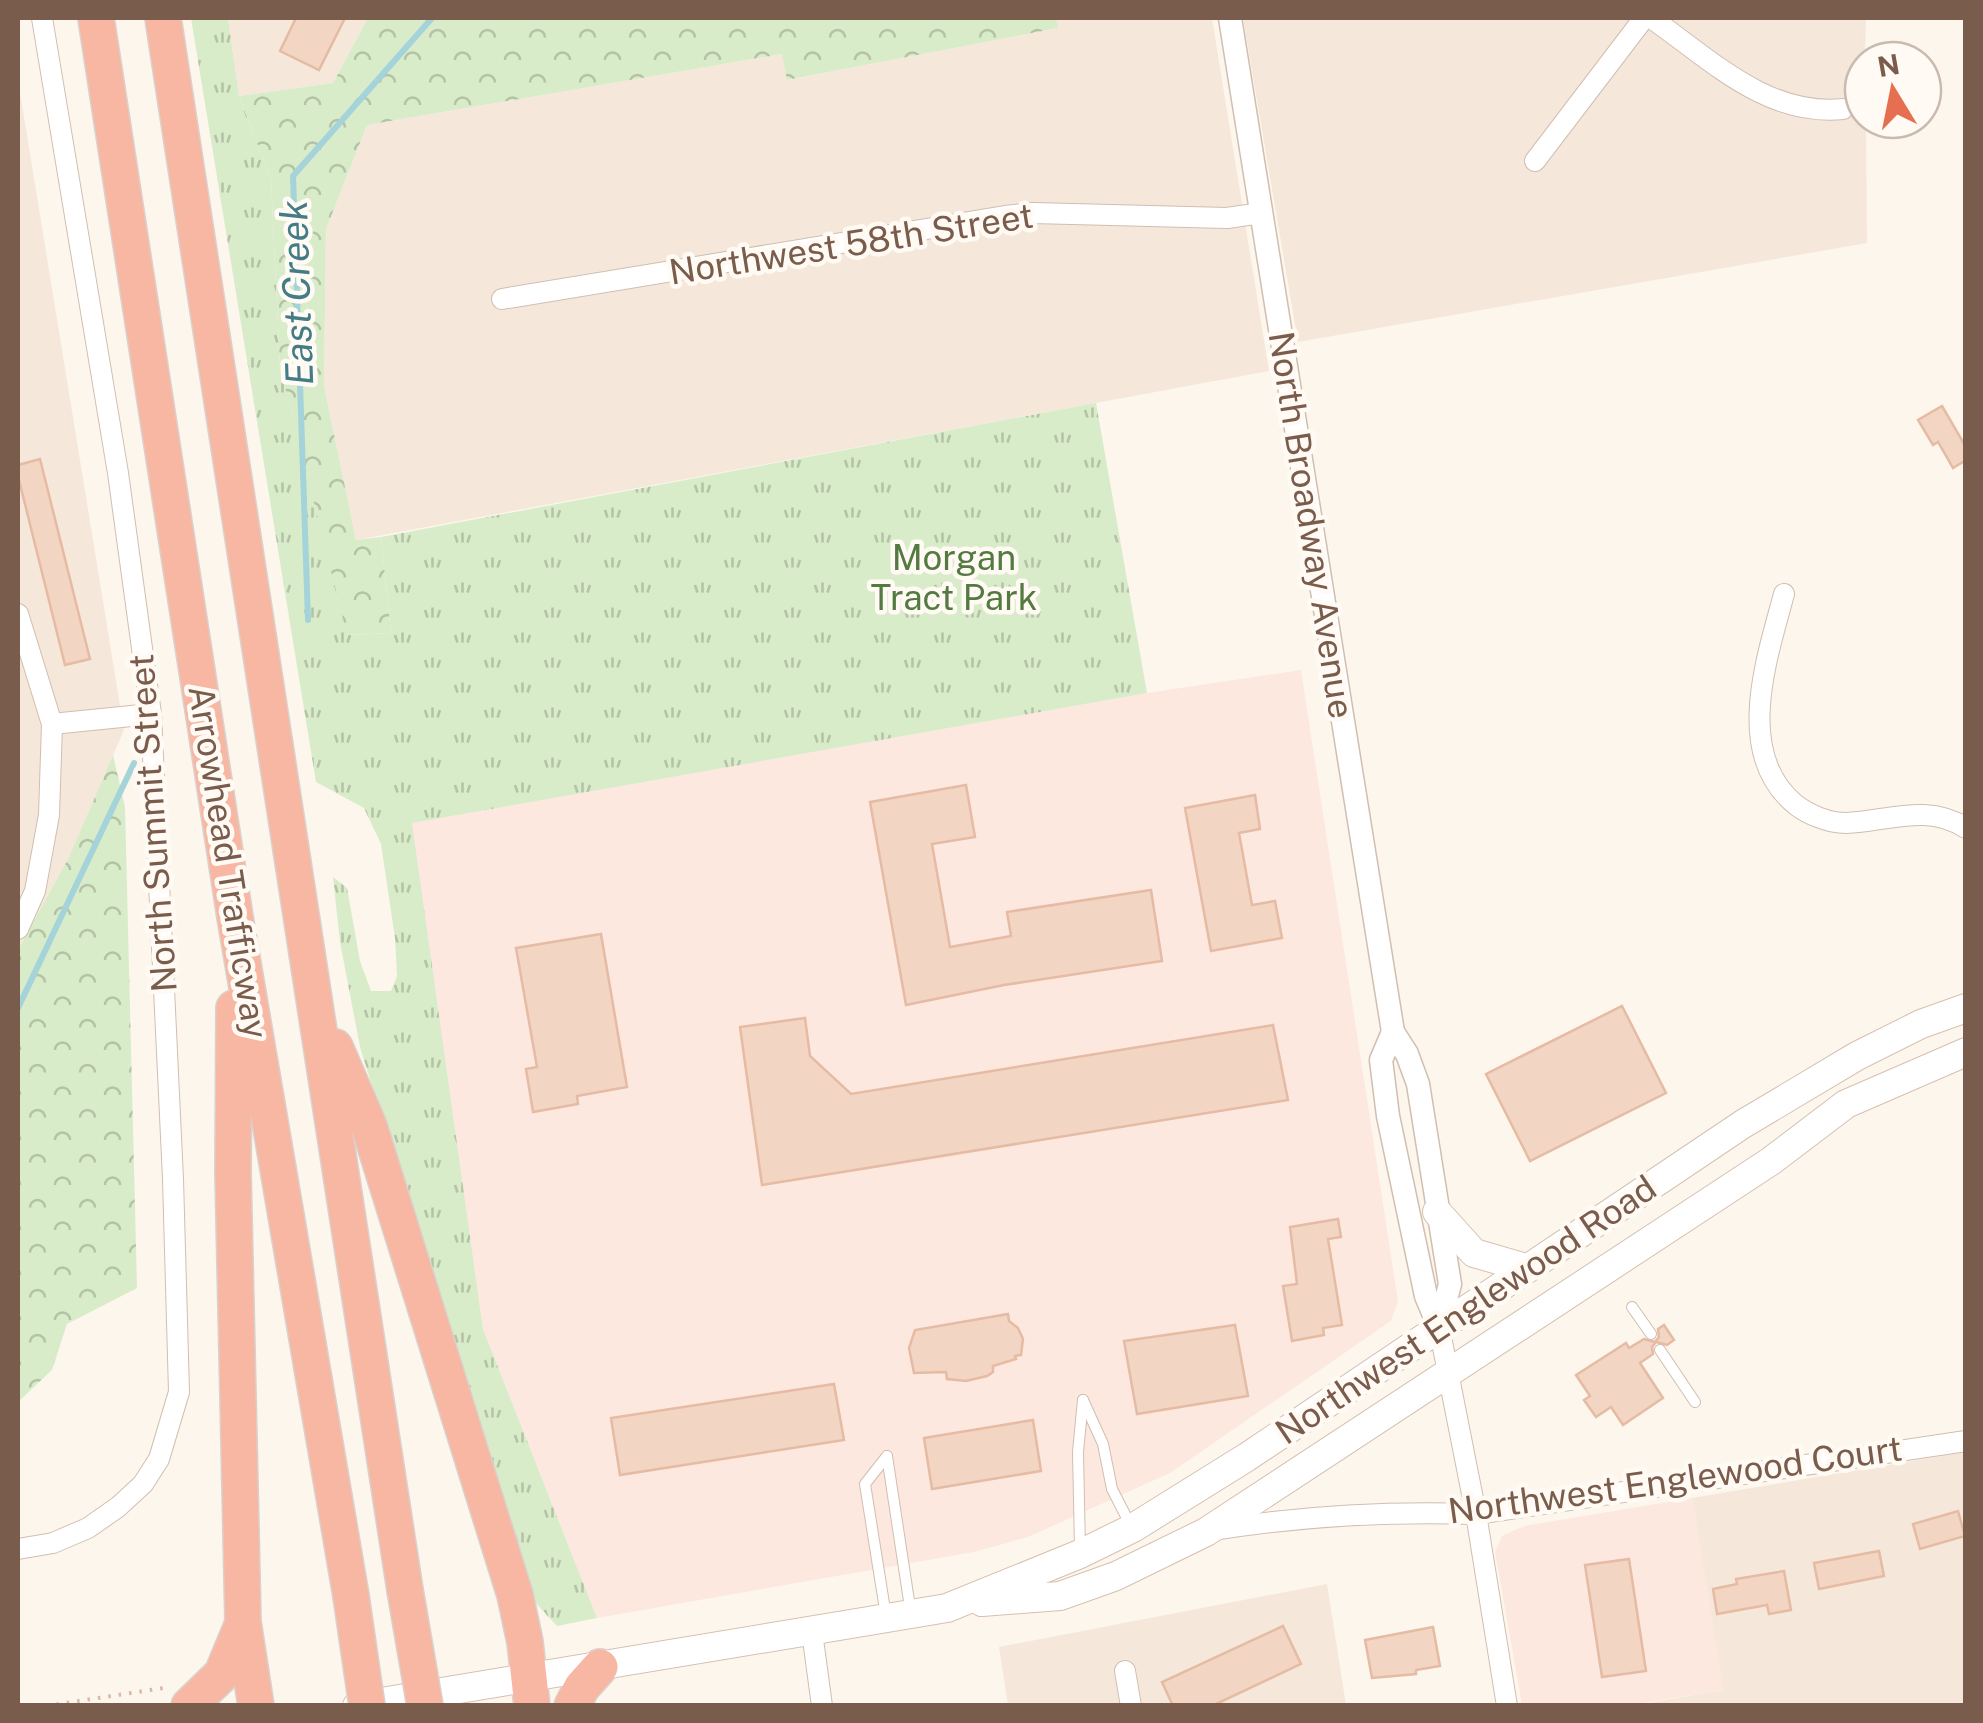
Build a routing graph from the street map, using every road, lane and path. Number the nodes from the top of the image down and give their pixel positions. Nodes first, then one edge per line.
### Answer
1 (42, 18) edge
2 (96, 18) edge
3 (163, 18) edge
4 (1230, 18) edge
5 (1648, 18) edge
6 (1843, 108) dead end
7 (1535, 161) dead end
8 (1261, 213) junction
9 (502, 300) dead end
10 (1784, 594) dead end
11 (18, 614) edge
12 (152, 714) junction
13 (52, 724) junction
14 (1966, 828) edge
15 (235, 917) junction
16 (18, 929) edge
17 (315, 1001) junction
18 (1966, 1008) edge
19 (1392, 1032) junction
20 (1966, 1052) edge
21 (1436, 1212) junction
22 (1526, 1268) junction
23 (1632, 1307) dead end
24 (1439, 1327) junction
25 (1651, 1334) dead end
26 (1660, 1350) dead end
27 (1447, 1373) junction
28 (1695, 1402) dead end
29 (1966, 1441) edge
30 (1476, 1514) junction
31 (1133, 1528) junction
32 (1206, 1532) junction
33 (18, 1549) edge
34 (1080, 1554) junction
35 (961, 1604) junction
36 (899, 1617) junction
37 (243, 1622) junction
38 (812, 1632) junction
39 (600, 1667) junction
40 (1126, 1671) dead end
41 (530, 1691) edge
42 (183, 1696) edge
43 (46, 1706) edge
44 (256, 1706) edge
45 (357, 1706) edge
46 (367, 1706) edge
47 (425, 1706) edge
48 (572, 1706) edge
49 (822, 1706) edge
50 (1131, 1706) edge
51 (1508, 1706) edge

1 - 12 street, North Summit Street
2 - 15 highway, Arrowhead Trafficway
3 - 17 highway, Arrowhead Trafficway
4 - 8 street, North Broadway Avenue
5 - 6 street
5 - 7 street
8 - 9 street, Northwest 58th Street
8 - 19 street, North Broadway Avenue
10 - 14 street
11 - 13 street
12 - 13 street
12 - 33 street, North Summit Street
13 - 16 street
15 - 37 highway
15 - 46 highway, Arrowhead Trafficway, bridge
17 - 41 highway
17 - 47 highway, Arrowhead Trafficway, bridge
18 - 22 main road, Northwest Englewood Road
19 - 21 street, North Broadway Avenue
19 - 24 street, North Broadway Avenue
20 - 27 main road, Northwest Englewood Road
21 - 22 main road
21 - 24 street, North Broadway Avenue
22 - 24 main road, Northwest Englewood Road
23 - 25 lane
24 - 27 street, North Broadway Avenue
24 - 31 main road, Northwest Englewood Road
26 - 28 lane
27 - 30 street, North Broadway Avenue
27 - 32 main road, Northwest Englewood Road
29 - 30 street, Northwest Englewood Court
30 - 32 street, Northwest Englewood Court
30 - 51 street, North Broadway Avenue
31 - 34 main road, Northwest Englewood Road
31 - 34 lane
32 - 35 main road, Northwest Englewood Road
34 - 35 main road, Northwest Englewood Road
35 - 36 main road, Northwest Englewood Road
36 - 36 lane
36 - 38 main road, Northwest Englewood Road
37 - 42 highway
37 - 44 highway
38 - 39 main road, Northwest Englewood Road
38 - 49 street
39 - 41 main road, Northwest Englewood Road
39 - 48 highway
40 - 50 street
41 - 45 main road, Northwest Englewood Road
42 - 43 path

